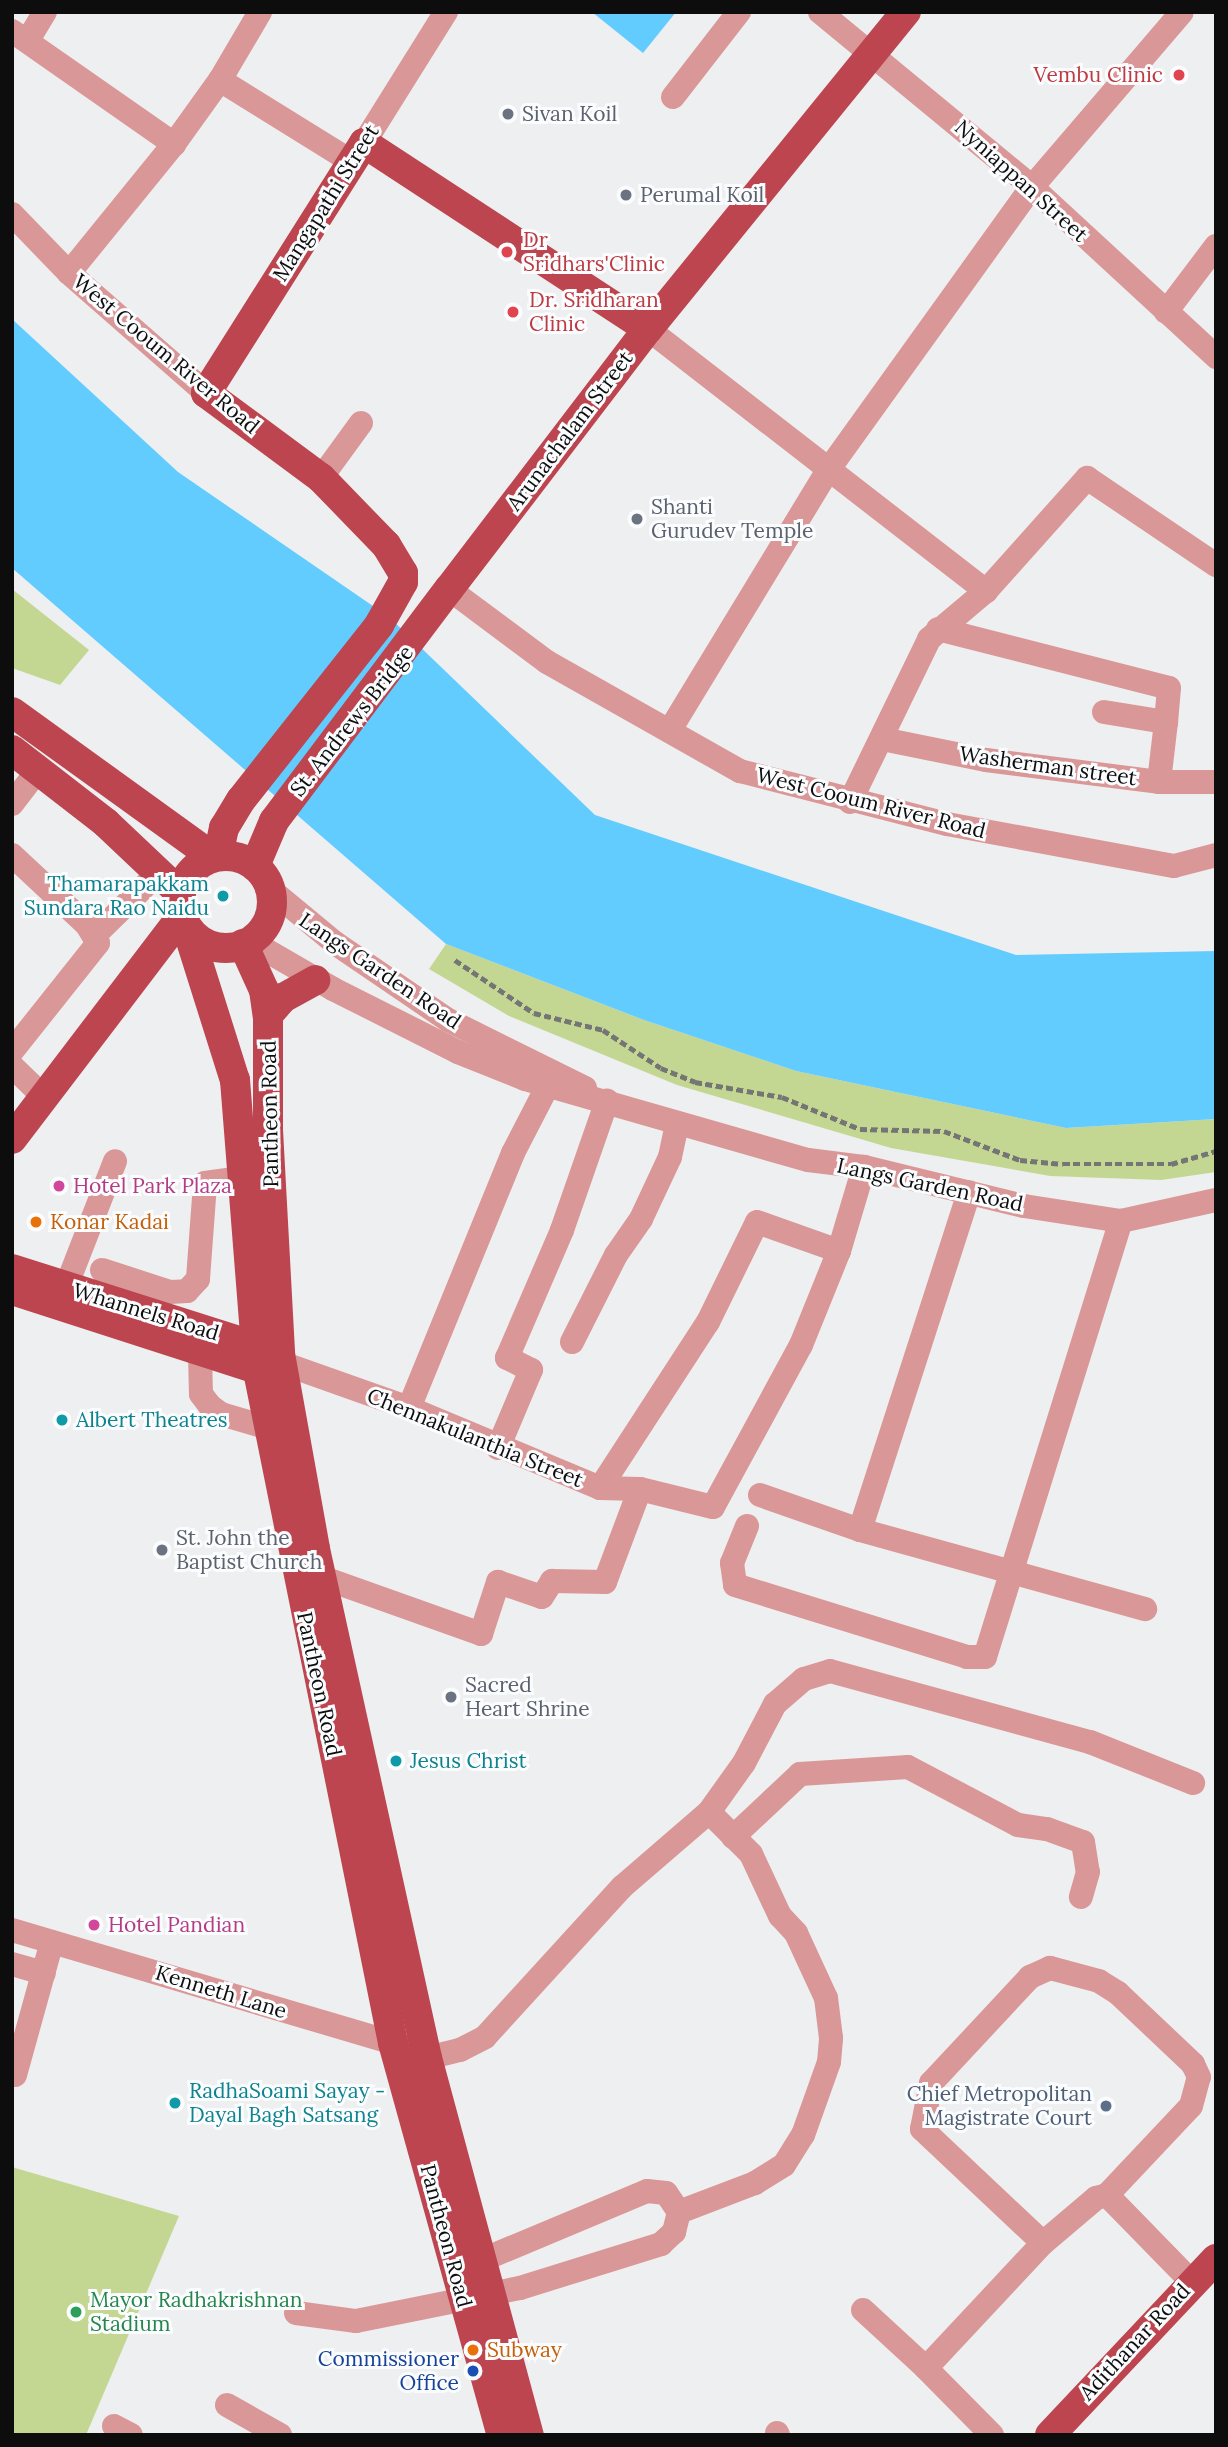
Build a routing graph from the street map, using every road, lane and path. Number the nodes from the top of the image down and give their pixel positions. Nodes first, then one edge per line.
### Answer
1 (45, 12) edge
2 (260, 12) edge
3 (446, 12) edge
4 (739, 12) edge
5 (820, 12) edge
6 (906, 12) edge
7 (1182, 12) edge
8 (20, 36) edge
9 (872, 52) junction
10 (220, 80) junction
11 (673, 97) dead end
12 (173, 144) junction
13 (358, 152) junction
14 (1032, 187) junction
15 (12, 214) edge
16 (1216, 246) edge
17 (69, 273) junction
18 (1166, 312) junction
19 (648, 329) junction
20 (1216, 357) edge
21 (206, 393) junction
22 (361, 423) dead end
23 (830, 469) junction
24 (321, 478) junction
25 (1216, 565) edge
26 (449, 589) junction
27 (986, 591) junction
28 (379, 625) joint
29 (424, 626) joint
30 (938, 629) junction
31 (12, 712) edge
32 (1104, 712) dead end
33 (1166, 722) junction
34 (670, 730) junction
35 (882, 739) junction
36 (12, 750) edge
37 (38, 770) junction
38 (1159, 782) junction
39 (1216, 782) edge
40 (850, 802) junction
41 (12, 804) edge
42 (218, 847) junction
43 (12, 855) edge
44 (1216, 855) edge
45 (159, 872) junction
46 (263, 878) junction
47 (183, 912) junction
48 (96, 934) junction
49 (246, 943) junction
50 (455, 960) dead end
51 (315, 980) junction
52 (268, 1015) junction
53 (12, 1051) edge
54 (12, 1066) edge
55 (547, 1087) junction
56 (45, 1097) junction
57 (607, 1101) junction
58 (677, 1125) junction
59 (12, 1139) edge
60 (255, 1141) junction
61 (1216, 1151) edge
62 (115, 1161) dead end
63 (864, 1167) junction
64 (243, 1178) junction
65 (969, 1192) junction
66 (1216, 1200) edge
67 (1121, 1221) junction
68 (839, 1251) junction
69 (12, 1269) edge
70 (102, 1270) dead end
71 (66, 1287) junction
72 (12, 1290) edge
73 (572, 1342) dead end
74 (201, 1354) junction
75 (272, 1363) junction
76 (409, 1408) junction
77 (269, 1428) junction
78 (498, 1447) junction
79 (600, 1488) junction
80 (640, 1489) junction
81 (760, 1495) dead end
82 (747, 1526) dead end
83 (859, 1530) junction
84 (1014, 1574) junction
85 (321, 1577) junction
86 (1144, 1609) dead end
87 (1194, 1783) dead end
88 (709, 1812) junction
89 (733, 1837) junction
90 (1081, 1897) dead end
91 (12, 1930) edge
92 (52, 1942) junction
93 (12, 1964) edge
94 (44, 1973) junction
95 (393, 2043) junction
96 (427, 2059) junction
97 (15, 2075) dead end
98 (1107, 2195) junction
99 (679, 2212) junction
100 (1043, 2243) junction
101 (1216, 2259) edge
102 (482, 2260) junction
103 (1192, 2282) junction
104 (477, 2298) junction
105 (863, 2310) dead end
106 (296, 2313) dead end
107 (926, 2368) junction
108 (228, 2405) dead end
109 (1049, 2432) edge
110 (280, 2435) edge
111 (502, 2435) edge
112 (529, 2435) edge
113 (992, 2435) edge

1 - 8 street
2 - 10 street
3 - 13 street, Mangapathi Street
4 - 11 street
5 - 9 street, Nyniappan Street
6 - 9 main road, Arunachalam Street
7 - 14 street
8 - 12 street
9 - 14 street, Nyniappan Street
9 - 19 main road, Arunachalam Street
10 - 12 street
10 - 13 street
12 - 17 street
13 - 19 main road
13 - 21 main road, Mangapathi Street
14 - 18 street, Nyniappan Street
14 - 23 street
15 - 17 street, West Cooum River Road
16 - 18 street
17 - 21 street, West Cooum River Road
18 - 20 street, Nyniappan Street
19 - 23 street
19 - 26 main road, Arunachalam Street
21 - 24 main road, West Cooum River Road
22 - 24 street
23 - 27 street
23 - 34 street
24 - 28 main road, West Cooum River Road
25 - 27 street
26 - 29 main road, Arunachalam Street
26 - 34 street, West Cooum River Road
27 - 30 street
28 - 42 main road, St. Andrews Bridge
29 - 46 main road, St. Andrews Bridge
30 - 33 street
30 - 35 street
31 - 42 main road
32 - 33 street
33 - 38 street
34 - 40 street, West Cooum River Road
35 - 38 street, Washerman street
35 - 40 street
36 - 37 main road
37 - 41 street
37 - 45 main road
38 - 39 street, Washerman street
40 - 44 street, West Cooum River Road
42 - 46 main road
42 - 47 main road
43 - 48 street
45 - 47 main road
45 - 48 street
46 - 49 main road
46 - 57 street, Langs Garden Road
47 - 49 main road
47 - 56 main road
47 - 60 main road, Pantheon Road
48 - 53 street
49 - 51 street, Langs Garden Road
49 - 52 main road, Pantheon Road
50 - 61 path
51 - 52 main road
51 - 55 street, Langs Garden Road
52 - 60 main road, Pantheon Road
54 - 56 street
55 - 57 street, Langs Garden Road
55 - 76 street
56 - 59 main road
57 - 58 street, Langs Garden Road
57 - 78 street
58 - 63 street, Langs Garden Road
58 - 73 street
60 - 64 main road, Pantheon Road
60 - 75 main road, Pantheon Road
62 - 71 street
63 - 65 street, Langs Garden Road
63 - 68 street
64 - 70 street
64 - 75 main road, Pantheon Road
65 - 67 street, Langs Garden Road
65 - 83 street
66 - 67 street, Langs Garden Road
67 - 84 street
68 - 79 street
68 - 80 street, Chennakulanthia Street
69 - 71 main road, Whannels Road
71 - 75 main road, Whannels Road
72 - 74 main road, Whannels Road
74 - 75 main road, Whannels Road
74 - 77 street
75 - 76 street, Chennakulanthia Street
75 - 77 main road, Pantheon Road
75 - 85 main road, Pantheon Road
76 - 78 street, Chennakulanthia Street
77 - 95 main road, Pantheon Road
78 - 79 street, Chennakulanthia Street
79 - 80 street, Chennakulanthia Street
80 - 85 street
81 - 83 street
82 - 84 street
83 - 84 street
84 - 86 street
85 - 96 main road, Pantheon Road
87 - 88 street
88 - 89 street
88 - 96 street
89 - 90 street
89 - 99 street
91 - 92 street, Kenneth Lane
92 - 94 street
92 - 95 street, Kenneth Lane
93 - 94 street
94 - 97 street
95 - 96 street, Kenneth Lane
95 - 104 main road, Pantheon Road
96 - 102 main road, Pantheon Road
98 - 100 street
98 - 100 street
98 - 103 street
99 - 102 street
99 - 104 street
100 - 107 street
101 - 103 main road, Adithanar Road
102 - 104 main road, Pantheon Road
103 - 109 main road, Adithanar Road
104 - 106 street
104 - 111 main road, Pantheon Road
104 - 112 main road, Pantheon Road
105 - 107 street
107 - 113 street
108 - 110 street

